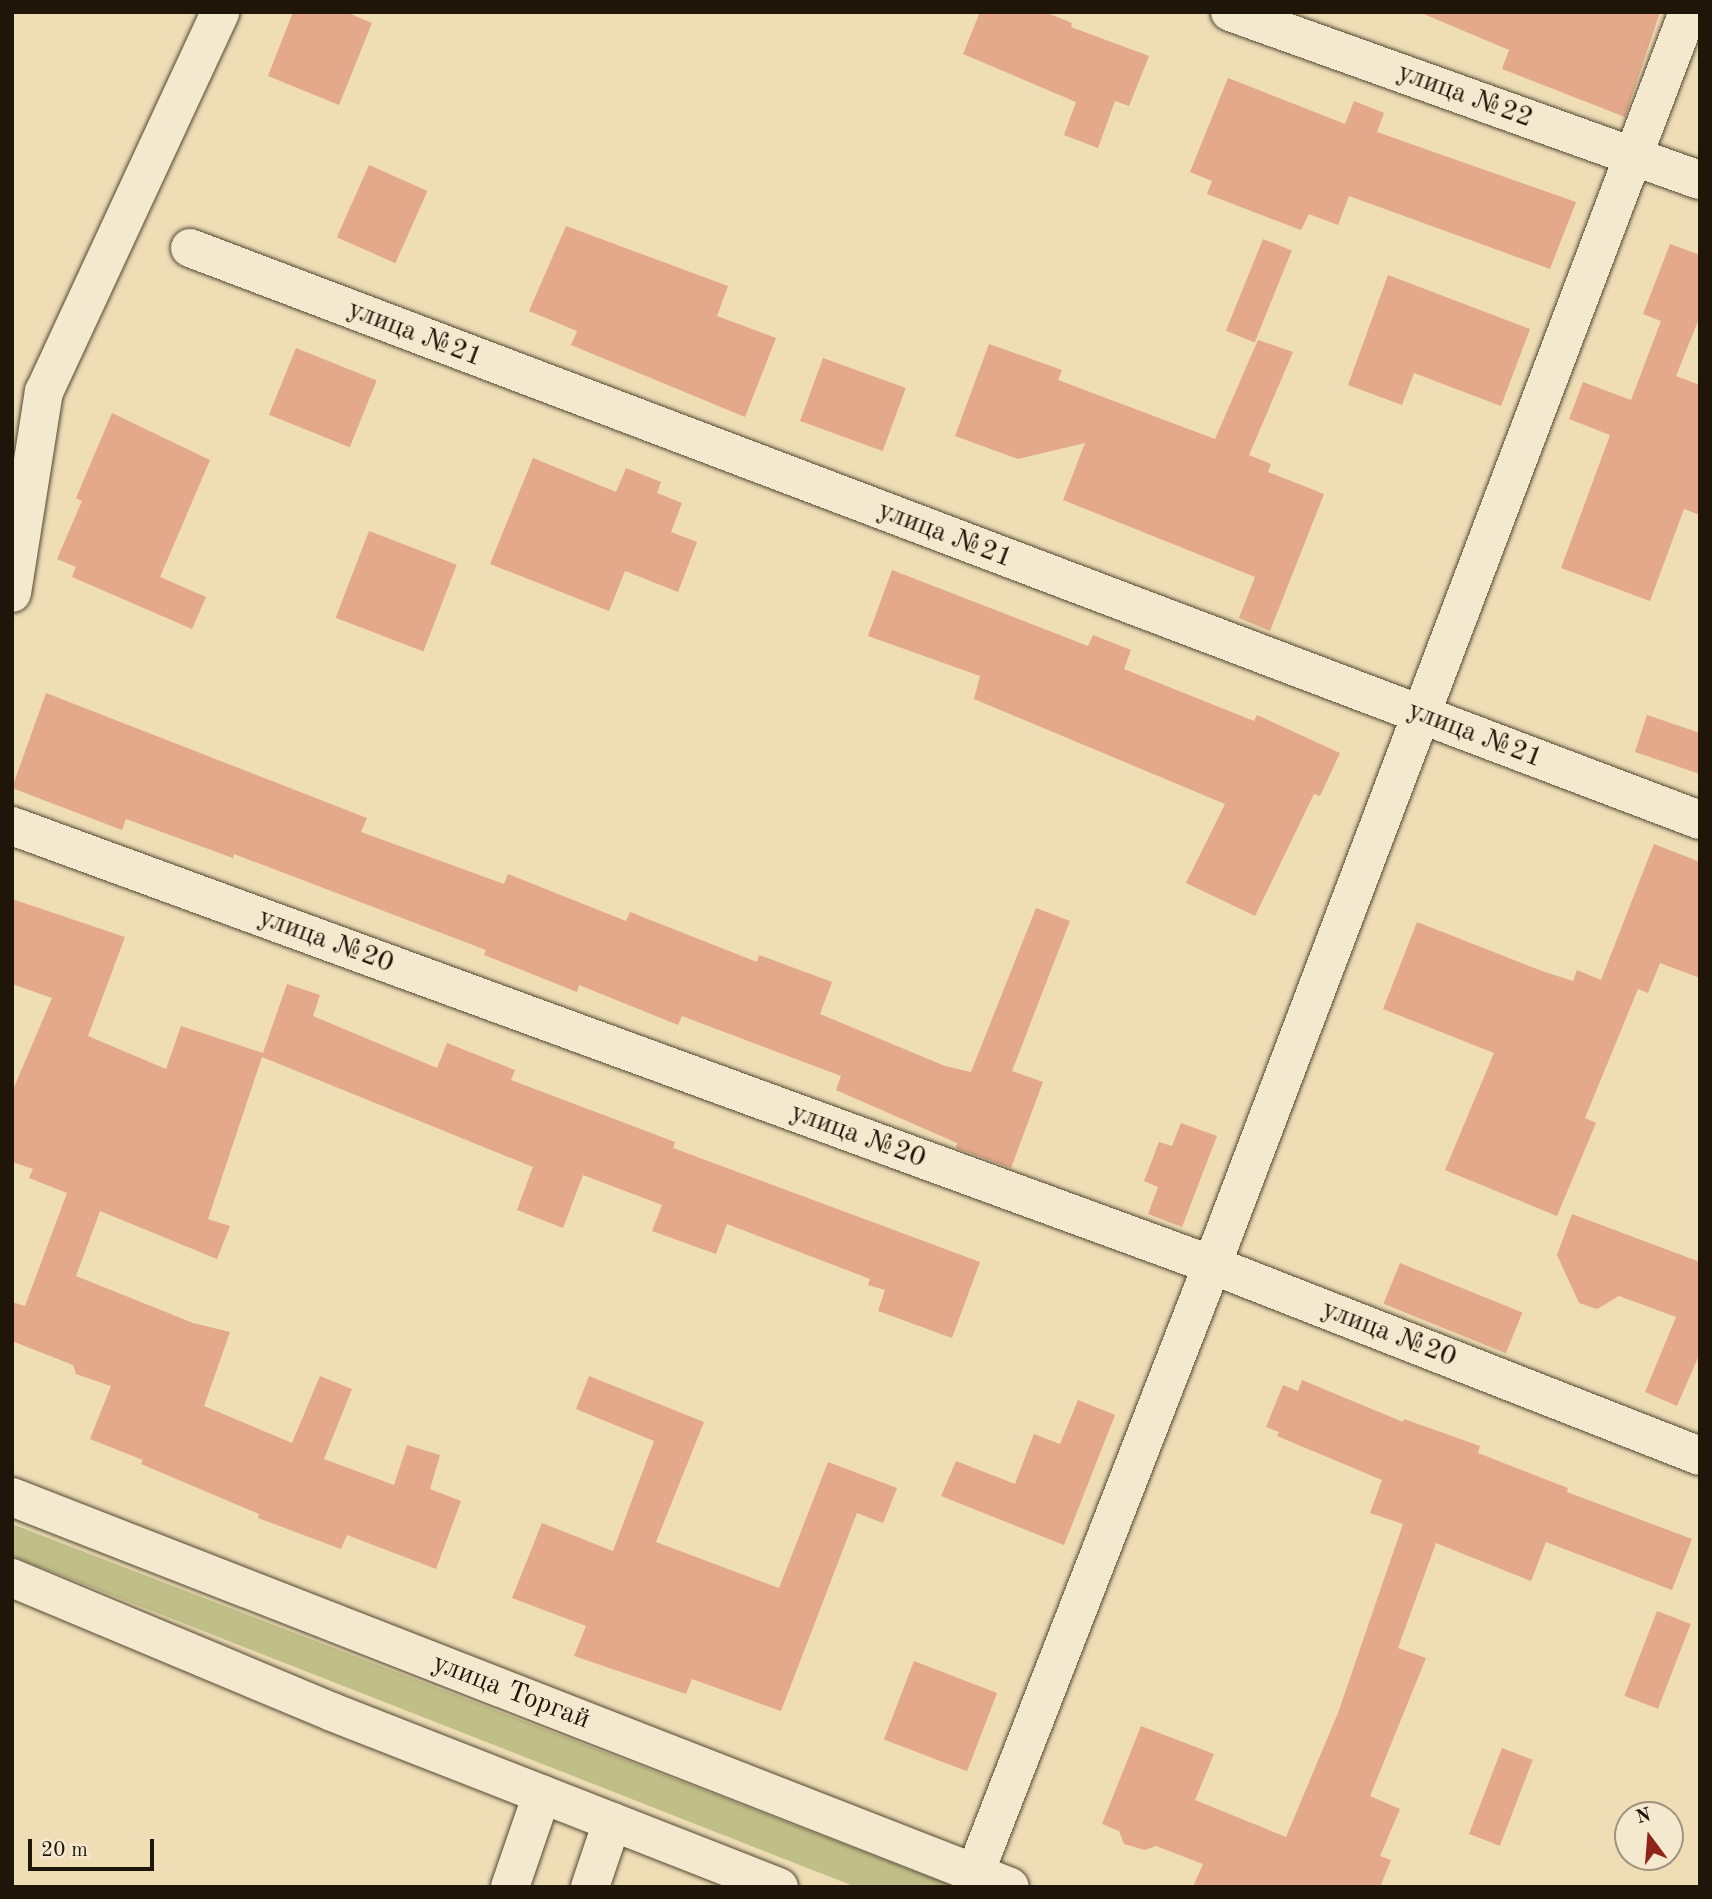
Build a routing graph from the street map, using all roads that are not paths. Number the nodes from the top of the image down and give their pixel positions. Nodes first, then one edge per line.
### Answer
1 (220, 12) edge
2 (1230, 12) edge
3 (1688, 12) edge
4 (1634, 156) junction
5 (1700, 180) edge
6 (190, 248) dead end
7 (18, 507) edge
8 (12, 593) edge
9 (1421, 715) junction
10 (1700, 820) edge
11 (12, 826) edge
12 (1212, 1265) junction
13 (1700, 1456) edge
14 (12, 1497) edge
15 (12, 1578) edge
16 (542, 1794) junction
17 (612, 1822) junction
18 (975, 1873) junction
19 (510, 1887) edge
20 (590, 1887) edge
21 (779, 1887) edge
22 (1010, 1887) edge

1 - 7 street
2 - 4 street, улица №22
3 - 4 street
4 - 5 street, улица №22
4 - 9 street
6 - 9 street, улица №21
7 - 8 street
9 - 10 street, улица №21
9 - 12 street
11 - 12 street, улица №20
12 - 13 street, улица №20
12 - 18 street
14 - 18 street, улица Торгай
15 - 16 street
16 - 17 street
16 - 19 street
17 - 20 street
17 - 21 street
18 - 22 street, улица Торгай

